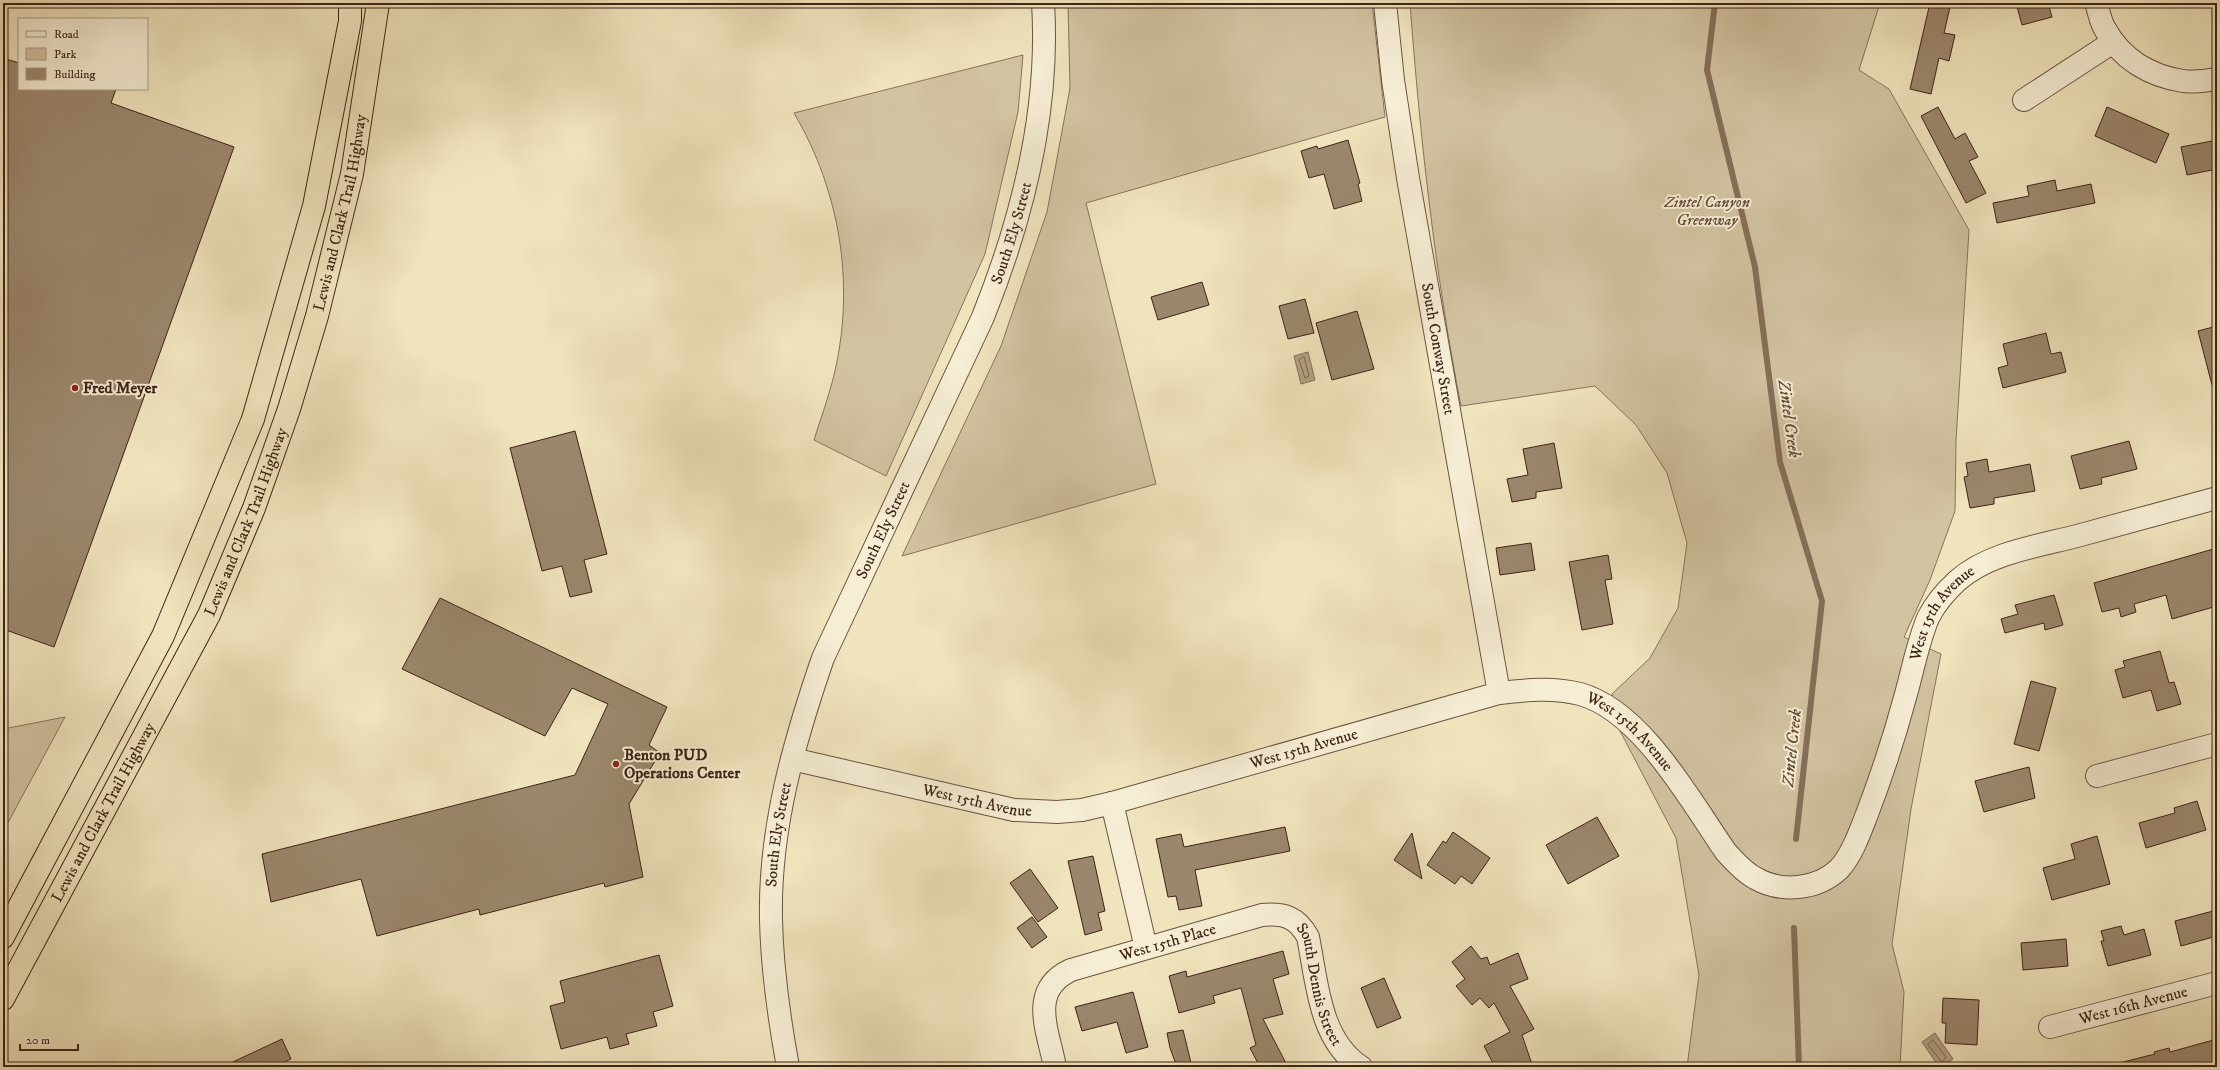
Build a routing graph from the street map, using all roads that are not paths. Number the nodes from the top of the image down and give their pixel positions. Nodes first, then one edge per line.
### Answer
1 (350, 3) edge
2 (378, 3) edge
3 (1042, 3) edge
4 (1385, 3) edge
5 (2096, 3) edge
6 (2113, 42) junction
7 (2217, 79) edge
8 (2024, 100) dead end
9 (2217, 498) edge
10 (1498, 693) junction
11 (2217, 744) edge
12 (792, 759) junction
13 (2097, 776) dead end
14 (1112, 803) junction
15 (1294, 919) joint
16 (3, 937) edge
17 (1146, 948) junction
18 (2217, 983) edge
19 (3, 999) edge
20 (2050, 1027) dead end
21 (788, 1067) edge
22 (1055, 1067) edge
23 (1361, 1067) edge

1 - 16 highway, Lewis and Clark Trail Highway
2 - 19 highway, Lewis and Clark Trail Highway
3 - 12 street, South Ely Street
4 - 10 street, South Conway Street
5 - 6 street
6 - 7 street
6 - 8 street
9 - 10 street, West 15th Avenue
10 - 14 street, West 15th Avenue
11 - 13 street
12 - 14 street, West 15th Avenue
12 - 21 street, South Ely Street
14 - 17 street
15 - 17 street, West 15th Place
15 - 23 street, South Dennis Street
17 - 22 street, West 15th Place
18 - 20 street, West 16th Avenue

